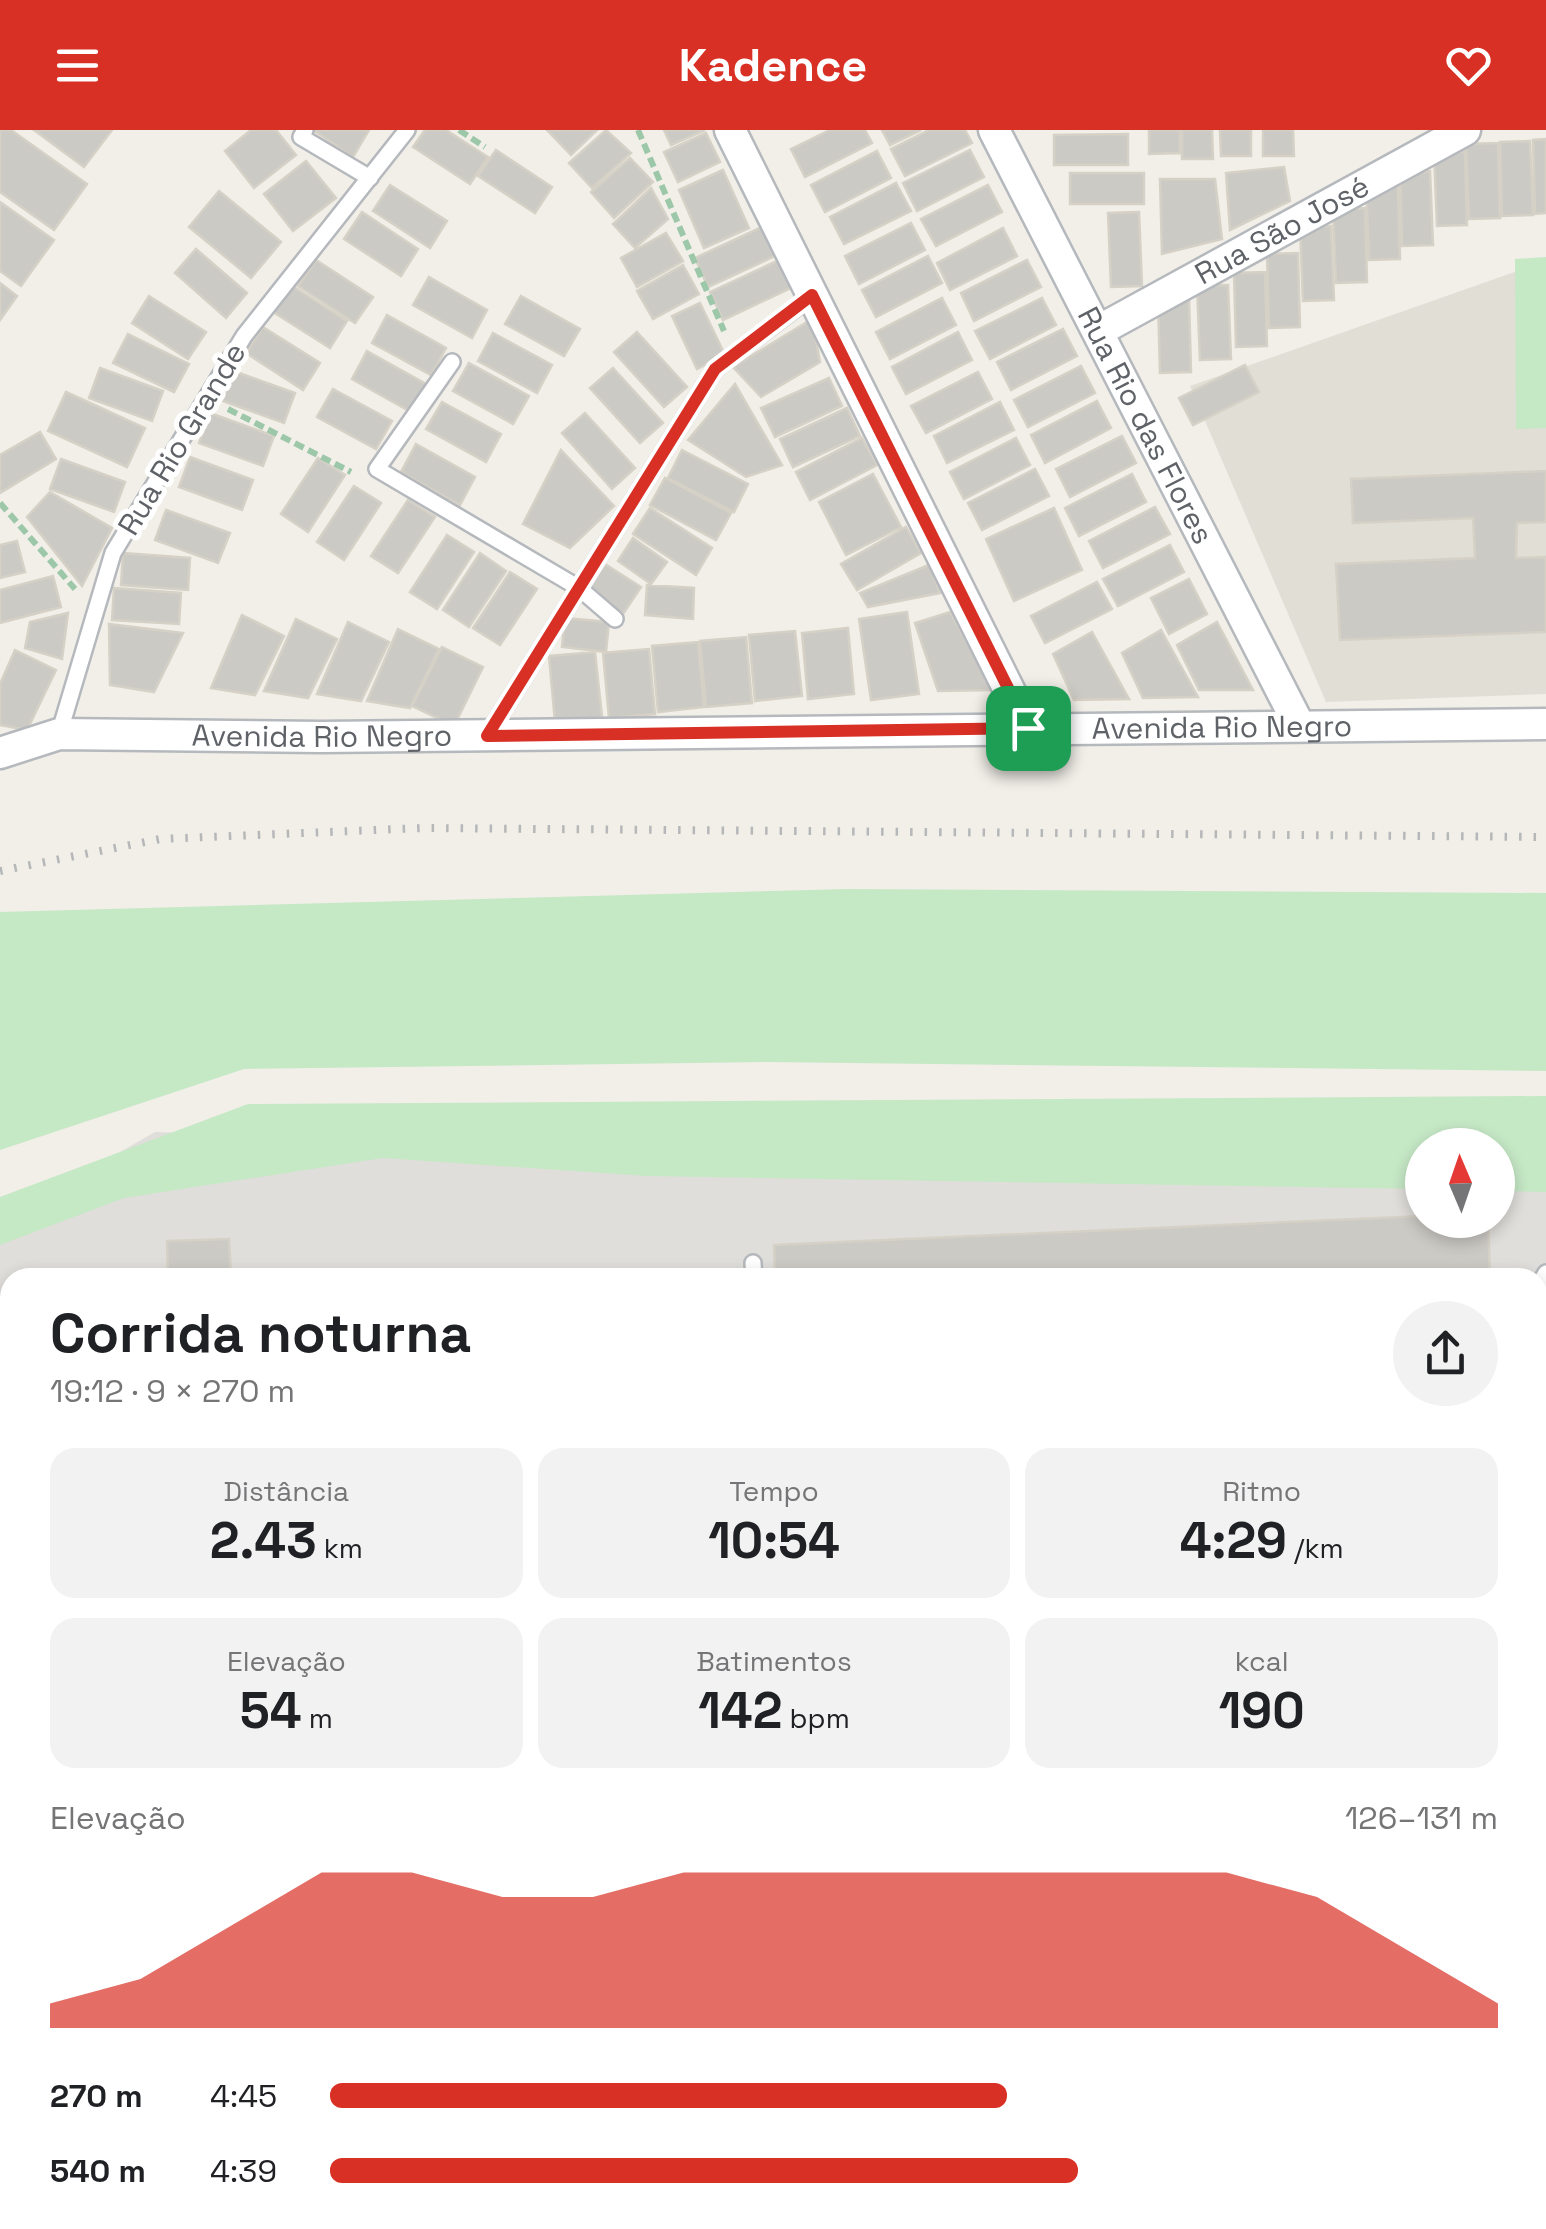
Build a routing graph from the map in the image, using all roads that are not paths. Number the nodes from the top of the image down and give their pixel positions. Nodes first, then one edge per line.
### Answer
1 (305, 130) edge
2 (408, 130) edge
3 (730, 130) edge
4 (994, 130) edge
5 (1465, 130) edge
6 (370, 178) junction
7 (812, 295) junction
8 (1098, 331) junction
9 (452, 362) dead end
10 (579, 588) junction
11 (615, 619) dead end
12 (1298, 723) junction
13 (1546, 724) edge
14 (1028, 728) junction
15 (59, 734) junction
16 (487, 736) junction
17 (0, 753) edge

1 - 6 lane
2 - 6 lane, Rua Rio Grande
3 - 7 street
4 - 8 street, Rua Rio das Flores
5 - 8 street, Rua São José
6 - 15 lane, Rua Rio Grande
7 - 10 lane
7 - 14 street
8 - 12 street, Rua Rio das Flores
9 - 10 lane
10 - 11 lane
10 - 16 lane
12 - 13 street, Avenida Rio Negro
12 - 14 street, Avenida Rio Negro
14 - 16 street, Avenida Rio Negro
15 - 16 street, Avenida Rio Negro
15 - 17 street, Avenida Rio Negro

